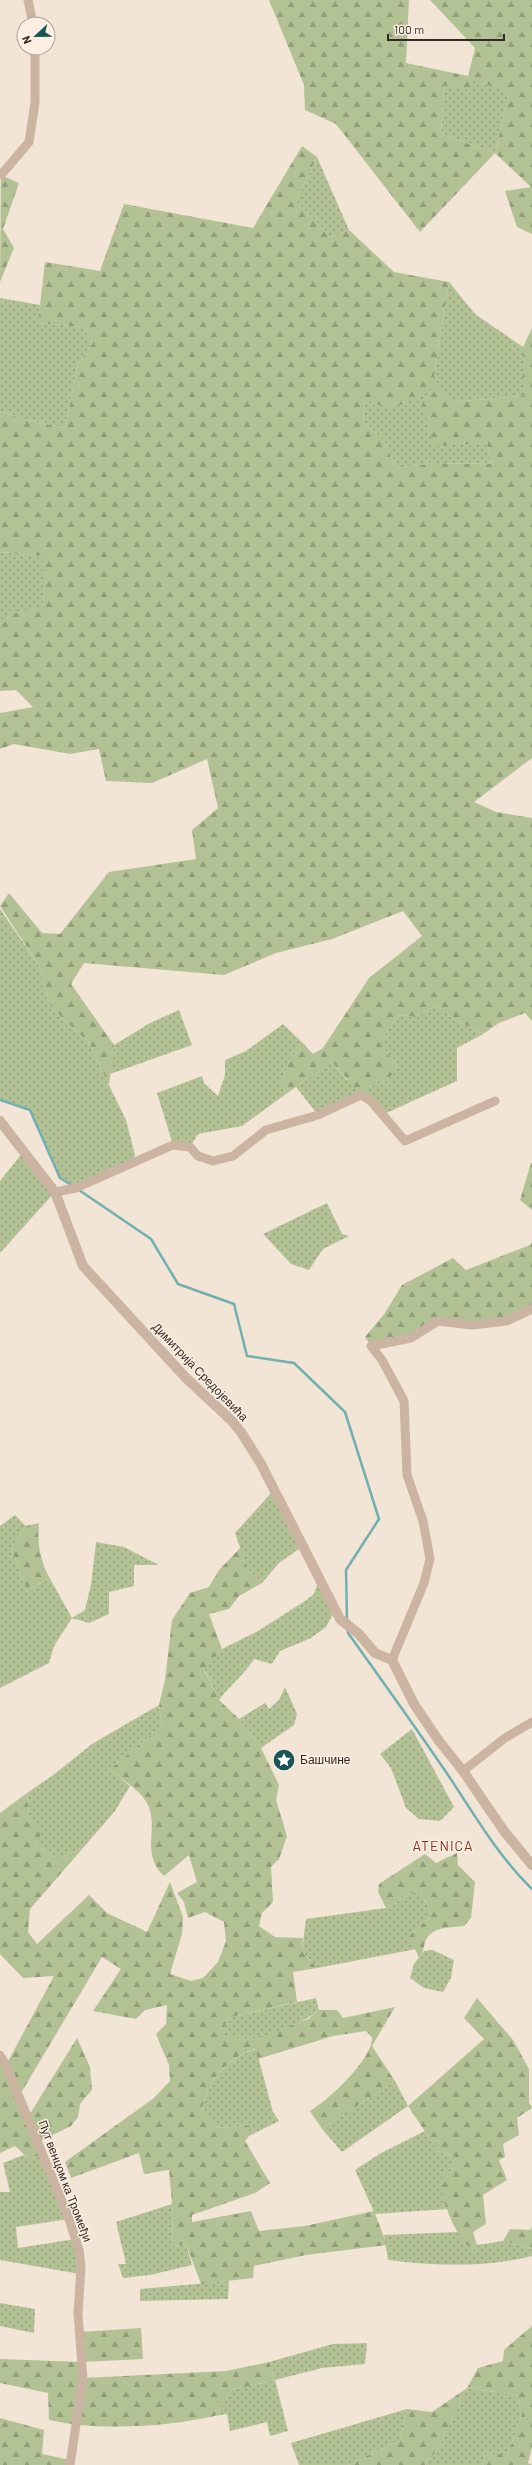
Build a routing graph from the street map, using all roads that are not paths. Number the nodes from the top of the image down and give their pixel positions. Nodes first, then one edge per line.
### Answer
1 (28, 0) edge
2 (31, 16) edge
3 (35, 56) edge
4 (1, 175) edge
5 (495, 1100) dead end
6 (0, 1122) edge
7 (55, 1192) junction
8 (532, 1309) edge
9 (392, 1660) junction
10 (532, 1722) edge
11 (463, 1770) junction
12 (532, 1865) edge
13 (0, 2055) edge
14 (70, 2465) edge

1 - 2 street
3 - 4 street
5 - 7 street
6 - 7 street, Димитрија Средојевића
7 - 9 street, Димитрија Средојевића
8 - 9 street
9 - 11 street
10 - 11 street
11 - 12 street
13 - 14 street, Пут венцом ка Тромеђи

